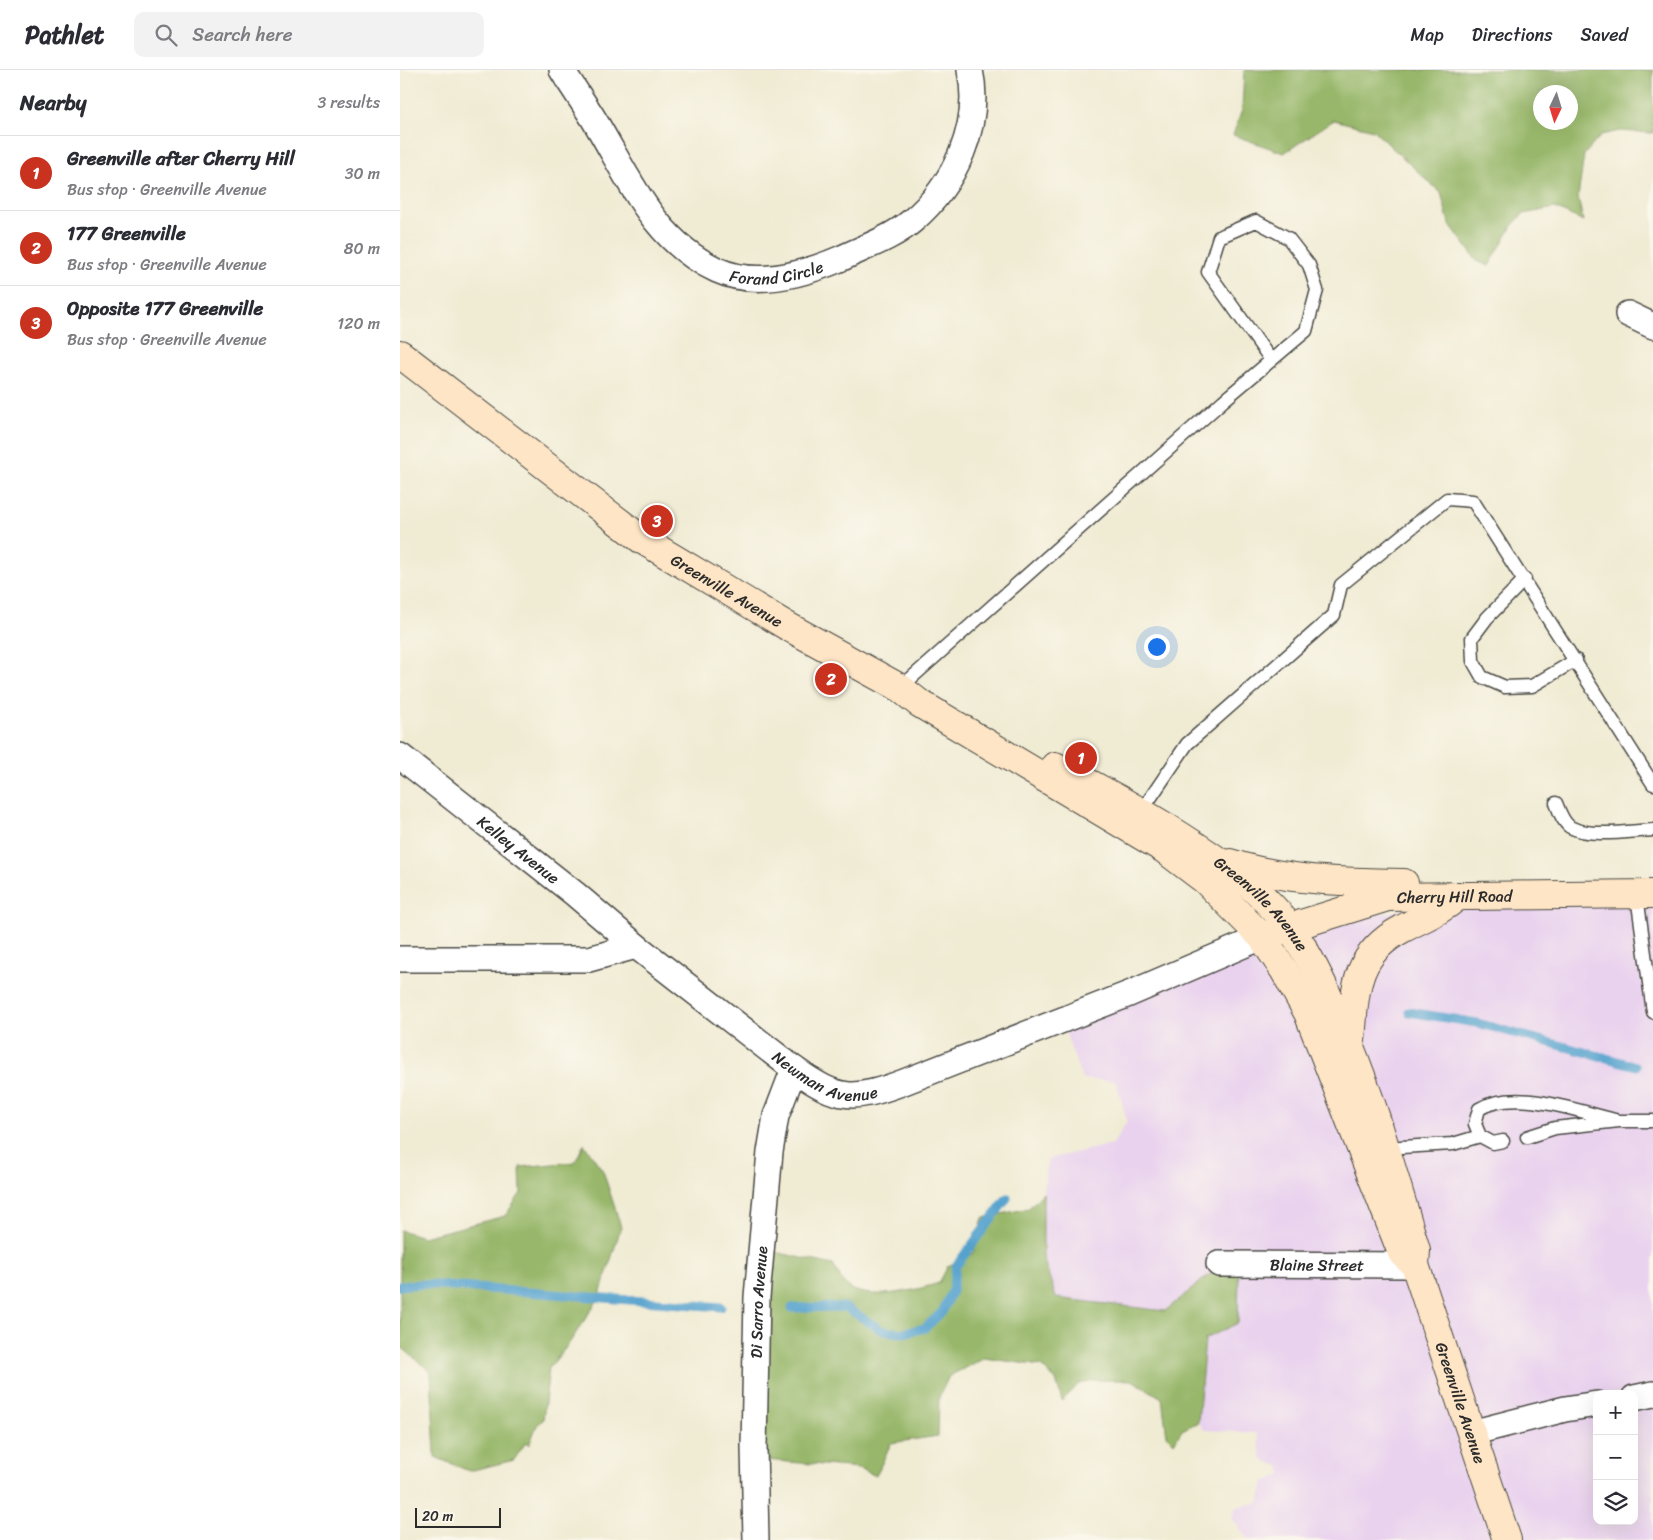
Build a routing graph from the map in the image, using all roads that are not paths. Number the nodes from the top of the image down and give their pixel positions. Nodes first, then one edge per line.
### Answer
1 (562, 70) edge
2 (970, 70) edge
3 (1628, 314) dead end
4 (1653, 326) edge
5 (400, 354) edge
6 (1271, 360) junction
7 (1525, 579) junction
8 (1576, 660) junction
9 (910, 696) junction
10 (400, 756) edge
11 (1653, 784) edge
12 (1556, 804) dead end
13 (1141, 812) junction
14 (1653, 830) edge
15 (1215, 858) junction
16 (1645, 895) edge
17 (1458, 896) junction
18 (1565, 896) junction
19 (1290, 928) junction
20 (1262, 937) junction
21 (636, 946) junction
22 (400, 959) edge
23 (1653, 1012) edge
24 (1351, 1045) junction
25 (794, 1069) junction
26 (1619, 1121) junction
27 (1653, 1121) edge
28 (1480, 1136) junction
29 (1527, 1137) dead end
30 (1503, 1141) dead end
31 (1374, 1151) junction
32 (1219, 1264) dead end
33 (1415, 1265) junction
34 (1653, 1394) edge
35 (1638, 1397) edge
36 (1593, 1405) edge
37 (1471, 1433) junction
38 (756, 1540) edge
39 (1507, 1540) edge

1 - 2 street, Forand Circle
3 - 4 street
5 - 9 main road, Greenville Avenue
6 - 6 lane
6 - 9 lane
7 - 8 lane
7 - 8 lane
7 - 13 lane
8 - 11 lane
9 - 13 main road, Greenville Avenue
9 - 20 main road, Greenville Avenue
10 - 21 street, Kelley Avenue
12 - 14 lane
13 - 15 main road, Greenville Avenue
15 - 18 main road
15 - 19 main road, Greenville Avenue
16 - 18 main road, Cherry Hill Road
16 - 23 lane
17 - 18 main road, Cherry Hill Road
17 - 19 main road, Cherry Hill Road
17 - 24 main road
19 - 20 main road, Cherry Hill Road
19 - 24 main road, Greenville Avenue
20 - 25 street, Newman Avenue
20 - 31 main road, Greenville Avenue
21 - 22 street
21 - 25 street, Newman Avenue
24 - 31 main road, Greenville Avenue
25 - 38 street, Di Sarro Avenue
26 - 27 lane
26 - 28 lane
26 - 29 lane
28 - 30 lane
28 - 31 lane
31 - 33 main road, Greenville Avenue
32 - 33 street, Blaine Street
33 - 37 main road, Greenville Avenue
34 - 35 street
36 - 37 street
37 - 39 main road, Greenville Avenue

